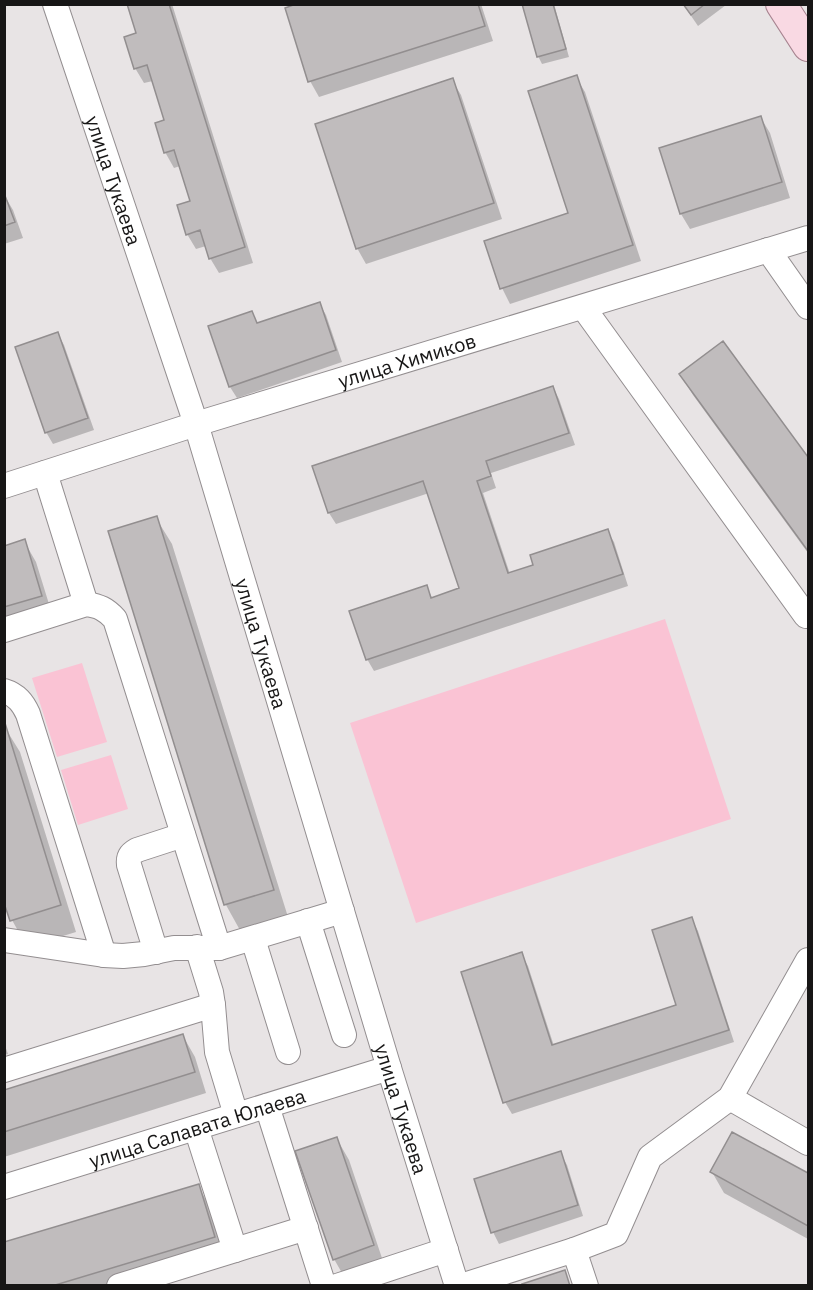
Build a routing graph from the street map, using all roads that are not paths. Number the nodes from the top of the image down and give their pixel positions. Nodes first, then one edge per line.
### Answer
1 (55, 4) edge
2 (781, 4) edge
3 (808, 46) edge
4 (808, 238) edge
5 (768, 250) junction
6 (583, 307) junction
7 (808, 307) edge
8 (196, 424) junction
9 (45, 473) junction
10 (4, 486) edge
11 (86, 604) junction
12 (808, 615) edge
13 (4, 630) edge
14 (4, 692) edge
15 (183, 835) junction
16 (342, 911) junction
17 (308, 921) junction
18 (253, 939) junction
19 (4, 940) edge
20 (208, 948) junction
21 (156, 952) junction
22 (104, 955) junction
23 (808, 960) edge
24 (213, 1005) junction
25 (344, 1035) dead end
26 (288, 1052) dead end
27 (389, 1068) junction
28 (4, 1070) edge
29 (730, 1098) junction
30 (267, 1106) junction
31 (236, 1115) junction
32 (196, 1128) junction
33 (808, 1143) edge
34 (4, 1187) edge
35 (306, 1228) junction
36 (235, 1250) junction
37 (446, 1250) junction
38 (574, 1250) junction
39 (120, 1286) edge
40 (324, 1286) edge
41 (338, 1286) edge
42 (459, 1286) edge
43 (586, 1286) edge

1 - 8 street, улица Тукаева
2 - 3 main road
4 - 5 street, улица Химиков
5 - 6 street, улица Химиков
5 - 7 street
6 - 8 street, улица Химиков
6 - 12 street
8 - 9 street, улица Химиков
8 - 16 street, улица Тукаева
9 - 10 street, улица Химиков
9 - 11 street
11 - 13 street
11 - 15 street
14 - 22 street
15 - 20 street
15 - 21 street
16 - 17 street
16 - 27 street, улица Тукаева
17 - 18 street
17 - 25 street
18 - 20 street
18 - 26 street
19 - 22 street
20 - 21 street
20 - 24 street
21 - 22 street
23 - 29 street
24 - 28 street
24 - 31 street
27 - 30 street, улица Салавата Юлаева
27 - 37 street, улица Тукаева
29 - 33 street
29 - 38 street
30 - 31 street, улица Салавата Юлаева
30 - 35 street
31 - 32 street, улица Салавата Юлаева
32 - 34 street, улица Салавата Юлаева
32 - 36 street
35 - 36 street
35 - 40 street
36 - 39 street
37 - 41 street
37 - 42 street, улица Тукаева
38 - 42 street
38 - 43 street

